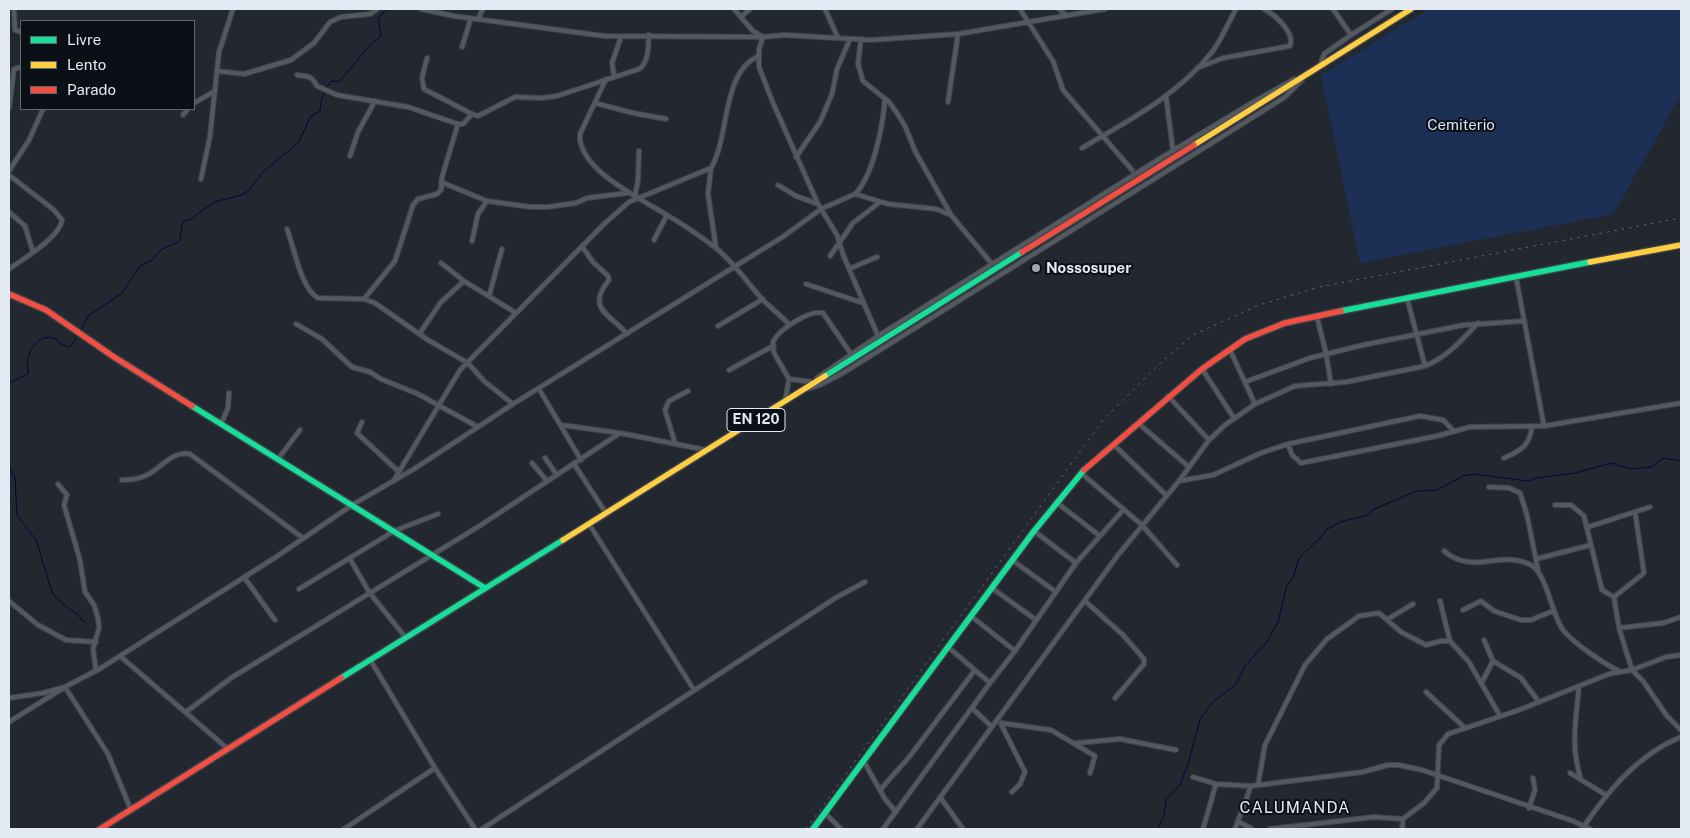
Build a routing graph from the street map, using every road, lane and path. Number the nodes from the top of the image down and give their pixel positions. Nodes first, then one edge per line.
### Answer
1 (14, 9) edge
2 (233, 9) edge
3 (377, 9) edge
4 (422, 9) edge
5 (483, 9) edge
6 (734, 9) edge
7 (750, 9) edge
8 (825, 9) edge
9 (1020, 9) edge
10 (1059, 9) edge
11 (1105, 9) edge
12 (1236, 9) edge
13 (1264, 9) edge
14 (1334, 9) edge
15 (1392, 9) edge
16 (1412, 9) edge
17 (1066, 15) junction
18 (740, 17) junction
19 (471, 18) junction
20 (478, 19) junction
21 (1030, 23) junction
22 (20, 32) edge
23 (958, 34) junction
24 (649, 35) junction
25 (1351, 35) junction
26 (621, 37) junction
27 (764, 37) junction
28 (838, 38) junction
29 (850, 39) junction
30 (861, 39) junction
31 (462, 47) dead end
32 (758, 56) junction
33 (428, 58) dead end
34 (20, 66) edge
35 (1320, 66) junction
36 (1196, 70) junction
37 (217, 71) junction
38 (1310, 72) junction
39 (297, 76) dead end
40 (614, 76) junction
41 (606, 79) junction
42 (215, 91) junction
43 (1166, 96) junction
44 (885, 98) junction
45 (375, 101) junction
46 (195, 102) edge
47 (948, 102) dead end
48 (595, 103) junction
49 (9, 108) edge
50 (43, 110) edge
51 (187, 110) edge
52 (472, 114) junction
53 (183, 115) dead end
54 (666, 119) dead end
55 (458, 124) junction
56 (1102, 136) junction
57 (1082, 148) dead end
58 (639, 151) dead end
59 (1173, 151) junction
60 (350, 156) dead end
61 (796, 157) junction
62 (711, 168) junction
63 (1132, 170) dead end
64 (9, 171) edge
65 (9, 175) edge
66 (201, 179) dead end
67 (441, 182) junction
68 (778, 185) dead end
69 (627, 193) junction
70 (855, 194) junction
71 (636, 197) junction
72 (487, 200) junction
73 (880, 202) junction
74 (818, 204) junction
75 (821, 209) junction
76 (9, 212) edge
77 (667, 215) junction
78 (951, 215) junction
79 (287, 229) dead end
80 (654, 240) dead end
81 (472, 241) dead end
82 (839, 242) junction
83 (1681, 245) edge
84 (583, 248) junction
85 (716, 248) junction
86 (502, 249) dead end
87 (33, 252) junction
88 (830, 256) dead end
89 (877, 257) dead end
90 (440, 263) dead end
91 (992, 264) junction
92 (735, 266) junction
93 (9, 269) edge
94 (849, 269) junction
95 (1516, 277) junction
96 (464, 281) junction
97 (806, 284) dead end
98 (9, 294) edge
99 (488, 296) junction
100 (1407, 298) junction
101 (364, 299) junction
102 (763, 299) junction
103 (864, 304) junction
104 (516, 313) junction
105 (1317, 317) junction
106 (1524, 321) junction
107 (1478, 323) junction
108 (296, 324) dead end
109 (790, 325) junction
110 (718, 326) dead end
111 (420, 333) junction
112 (627, 334) junction
113 (1416, 334) junction
114 (878, 336) junction
115 (772, 346) junction
116 (1230, 349) junction
117 (1326, 353) junction
118 (851, 354) junction
119 (468, 363) junction
120 (1425, 366) junction
121 (1202, 368) junction
122 (729, 370) dead end
123 (789, 380) junction
124 (812, 382) junction
125 (1245, 382) junction
126 (1331, 384) junction
127 (539, 389) junction
128 (807, 389) junction
129 (688, 391) dead end
130 (230, 393) dead end
131 (1168, 396) junction
132 (784, 403) junction
133 (1681, 403) edge
134 (513, 404) junction
135 (1255, 404) junction
136 (438, 406) junction
137 (1234, 418) junction
138 (362, 422) dead end
139 (1138, 423) junction
140 (221, 424) junction
141 (561, 425) junction
142 (1532, 426) junction
143 (1544, 426) junction
144 (478, 427) junction
145 (300, 430) dead end
146 (1454, 431) junction
147 (620, 433) junction
148 (1209, 440) junction
149 (675, 443) junction
150 (1114, 444) junction
151 (1288, 444) junction
152 (706, 450) junction
153 (546, 458) dead end
154 (1504, 458) dead end
155 (278, 459) junction
156 (581, 460) junction
157 (532, 463) dead end
158 (574, 464) junction
159 (1189, 467) junction
160 (398, 472) junction
161 (1081, 473) junction
162 (558, 474) junction
163 (122, 480) dead end
164 (547, 481) junction
165 (1179, 481) junction
166 (393, 482) junction
167 (58, 484) dead end
168 (1490, 487) dead end
169 (1166, 495) junction
170 (1056, 502) junction
171 (1554, 505) dead end
172 (352, 506) junction
173 (1650, 507) dead end
174 (1124, 510) junction
175 (1635, 512) junction
176 (438, 514) dead end
177 (606, 514) junction
178 (589, 524) junction
179 (1142, 525) junction
180 (1588, 527) junction
181 (394, 531) junction
182 (1034, 531) junction
183 (1100, 536) junction
184 (303, 538) junction
185 (1591, 545) junction
186 (1444, 551) dead end
187 (430, 554) junction
188 (350, 559) junction
189 (1536, 559) junction
190 (1012, 560) junction
191 (1076, 563) junction
192 (1177, 565) dead end
193 (1538, 570) junction
194 (244, 577) junction
195 (865, 582) dead end
196 (485, 588) junction
197 (992, 588) junction
198 (299, 589) dead end
199 (369, 592) junction
200 (1056, 592) junction
201 (1614, 597) junction
202 (9, 601) edge
203 (1084, 601) junction
204 (1440, 601) dead end
205 (1413, 604) dead end
206 (1464, 610) dead end
207 (1553, 611) junction
208 (971, 616) junction
209 (1681, 617) edge
210 (1388, 619) junction
211 (275, 620) dead end
212 (1036, 620) junction
213 (1619, 628) junction
214 (406, 638) junction
215 (1484, 640) dead end
216 (1450, 641) junction
217 (96, 642) junction
218 (948, 647) junction
219 (1015, 651) junction
220 (1681, 655) edge
221 (120, 656) junction
222 (371, 661) junction
223 (1493, 662) junction
224 (96, 670) junction
225 (975, 670) junction
226 (1632, 670) junction
227 (1621, 672) junction
228 (990, 682) junction
229 (1482, 682) junction
230 (1579, 686) junction
231 (65, 687) junction
232 (694, 690) junction
233 (1426, 692) dead end
234 (9, 698) edge
235 (1115, 698) dead end
236 (1539, 702) junction
237 (972, 708) junction
238 (186, 712) junction
239 (1500, 716) junction
240 (998, 717) junction
241 (9, 722) edge
242 (1001, 723) junction
243 (991, 726) junction
244 (1464, 727) junction
245 (1681, 730) edge
246 (1681, 737) edge
247 (1077, 744) junction
248 (229, 749) junction
249 (1176, 750) dead end
250 (864, 762) junction
251 (435, 768) junction
252 (1570, 772) dead end
253 (1090, 773) dead end
254 (1439, 776) junction
255 (1193, 777) dead end
256 (1533, 778) dead end
257 (1581, 780) junction
258 (1216, 784) junction
259 (1258, 785) junction
260 (1251, 786) junction
261 (880, 790) junction
262 (1012, 792) dead end
263 (1606, 795) junction
264 (940, 797) junction
265 (1529, 808) junction
266 (131, 810) junction
267 (896, 812) junction
268 (825, 813) junction
269 (1403, 819) junction
270 (1239, 822) junction
271 (1583, 828) edge
272 (100, 829) edge
273 (344, 829) edge
274 (475, 829) edge
275 (482, 829) edge
276 (813, 829) edge
277 (841, 829) edge
278 (883, 829) edge
279 (917, 829) edge
280 (963, 829) edge
281 (1203, 829) edge
282 (1235, 829) edge
283 (1252, 829) edge
284 (1270, 829) edge
285 (1402, 829) edge
286 (1590, 829) edge

1 - 22 street
2 - 37 street
3 - 37 street
4 - 19 street
5 - 20 street
6 - 18 street
7 - 18 street
8 - 28 street
9 - 21 street
10 - 17 street
11 - 17 street
12 - 36 street
13 - 36 street
14 - 25 street
15 - 25 street
16 - 35 street, EN 120
17 - 21 street
18 - 27 street
19 - 20 street
19 - 31 street
20 - 26 street
21 - 23 street
21 - 56 street
23 - 30 street
23 - 47 street
24 - 26 street
24 - 27 street
24 - 40 street
25 - 35 street
26 - 40 street
27 - 28 street
27 - 32 street
28 - 29 street
29 - 30 street
29 - 61 street
30 - 44 street
32 - 61 street
32 - 62 street
33 - 52 street
34 - 49 street
35 - 38 street, EN 120
36 - 43 street
37 - 42 street
38 - 59 street
38 - 128 street, EN 120
39 - 45 street
40 - 41 street
41 - 48 street
41 - 52 street
42 - 46 street
42 - 66 street
43 - 56 street
43 - 59 street
44 - 70 street
44 - 78 street
45 - 55 street
45 - 60 street
48 - 54 street
48 - 69 street
50 - 64 street
51 - 53 street
52 - 55 street
55 - 67 street
56 - 57 street
56 - 63 street
58 - 71 street
59 - 91 street
61 - 74 street
62 - 71 street
62 - 85 street
65 - 87 street
67 - 72 street
67 - 101 street
68 - 74 street
69 - 71 street
69 - 72 street
70 - 73 street
70 - 75 street
71 - 77 street
71 - 84 street
72 - 81 street
73 - 78 street
73 - 82 street
74 - 75 street
75 - 82 street
75 - 92 street
76 - 87 street
77 - 80 street
77 - 85 street
78 - 91 street
79 - 101 street
82 - 88 street
82 - 94 street
83 - 95 street
84 - 104 street
84 - 112 street
85 - 92 street
86 - 99 street
87 - 93 street
89 - 94 street
90 - 96 street
91 - 114 street
92 - 102 street
92 - 112 street
94 - 103 street
95 - 100 street
95 - 106 street
96 - 99 street
96 - 111 street
97 - 103 street
98 - 140 street
99 - 104 street
100 - 105 street
100 - 113 street
101 - 111 street
102 - 109 street
102 - 110 street
103 - 114 street
104 - 119 street
105 - 116 street
105 - 117 street
106 - 107 street
106 - 143 street
107 - 113 street
107 - 120 street
108 - 136 street
109 - 115 street
109 - 118 street
111 - 119 street
112 - 127 street
113 - 117 street
113 - 120 street
114 - 118 street
115 - 122 street
115 - 123 street
116 - 121 street
116 - 125 street
117 - 125 street
117 - 126 street
118 - 124 street
119 - 134 street
119 - 136 street
120 - 126 street
121 - 131 street
121 - 137 street
123 - 124 street
123 - 132 street
124 - 128 street
125 - 135 street
126 - 135 street
127 - 134 street
127 - 141 street
128 - 132 street, EN 120
129 - 149 street
130 - 140 street
131 - 139 street
131 - 148 street
132 - 152 street, EN 120
133 - 143 street
134 - 144 street
135 - 137 street
136 - 144 street
136 - 160 street
137 - 148 street
138 - 160 street
139 - 150 street
139 - 159 street
140 - 155 street
141 - 147 street
141 - 156 street
142 - 143 street
142 - 146 street
142 - 154 street
144 - 166 street
145 - 155 street
146 - 151 street
146 - 151 street
147 - 149 street
147 - 156 street
148 - 159 street
149 - 152 street
150 - 161 street
150 - 169 street
151 - 165 street
152 - 177 street, EN 120
153 - 162 street
155 - 172 street
156 - 158 street
157 - 164 street
158 - 162 street
158 - 177 street
159 - 165 street
160 - 166 street
161 - 170 street
161 - 174 street
162 - 164 street
163 - 184 street
164 - 187 street
165 - 169 street
166 - 172 street
167 - 217 street
168 - 189 street
169 - 179 street
170 - 182 street
170 - 183 street
171 - 180 street
172 - 181 street
172 - 184 street
173 - 175 street
174 - 179 street
174 - 183 street
175 - 180 street
175 - 201 street
176 - 181 street
177 - 178 street, EN 120
178 - 196 street, EN 120
178 - 232 street
179 - 192 street
179 - 203 street
180 - 185 street
181 - 187 street
181 - 188 street
182 - 190 street
182 - 191 street
183 - 191 street
184 - 194 street
185 - 189 street
185 - 201 street
186 - 193 street
187 - 196 street
187 - 199 street
188 - 198 street
188 - 199 street
189 - 193 street
190 - 197 street
190 - 200 street
191 - 200 street
193 - 207 street
194 - 211 street
194 - 221 street
195 - 232 street
196 - 214 street, EN 120
197 - 208 street
197 - 212 street
199 - 214 street
199 - 238 street
200 - 212 street
201 - 213 street
202 - 217 street
203 - 235 street
203 - 240 street
204 - 216 street
205 - 210 street
206 - 207 street
207 - 227 street
208 - 218 street
208 - 219 street
209 - 213 street
210 - 216 street
210 - 259 street
212 - 219 street
213 - 226 street
214 - 222 street, EN 120
215 - 223 street
216 - 229 street
217 - 224 street
218 - 225 street
218 - 250 street
219 - 228 street
220 - 226 street
221 - 224 street
221 - 238 street
222 - 248 street, EN 120
222 - 251 street
223 - 229 street
223 - 236 street
224 - 231 street
225 - 228 street
225 - 261 street
226 - 227 street
226 - 245 street
227 - 230 street
228 - 237 street
229 - 239 street
230 - 236 street
230 - 257 street
231 - 234 street
231 - 241 street
231 - 266 street
232 - 275 street
233 - 244 street
236 - 239 street
237 - 243 street
237 - 267 street
238 - 248 street
239 - 244 street
240 - 242 street
240 - 243 street
242 - 247 street
242 - 262 street
243 - 264 street
244 - 254 street
246 - 263 street
247 - 249 street
247 - 253 street
248 - 266 street, EN 120
250 - 261 street
250 - 268 street
251 - 273 street
251 - 274 street
252 - 257 street
254 - 259 street
254 - 265 street
254 - 269 street
255 - 258 street
256 - 265 street
257 - 263 street
258 - 260 street
258 - 281 street
259 - 260 street
260 - 270 street
261 - 267 street
263 - 271 street
264 - 279 street
264 - 280 street
265 - 271 street
266 - 272 street, EN 120
267 - 278 street
268 - 276 street
268 - 277 street
269 - 284 street
269 - 285 street
270 - 282 street
270 - 283 street
271 - 286 street

